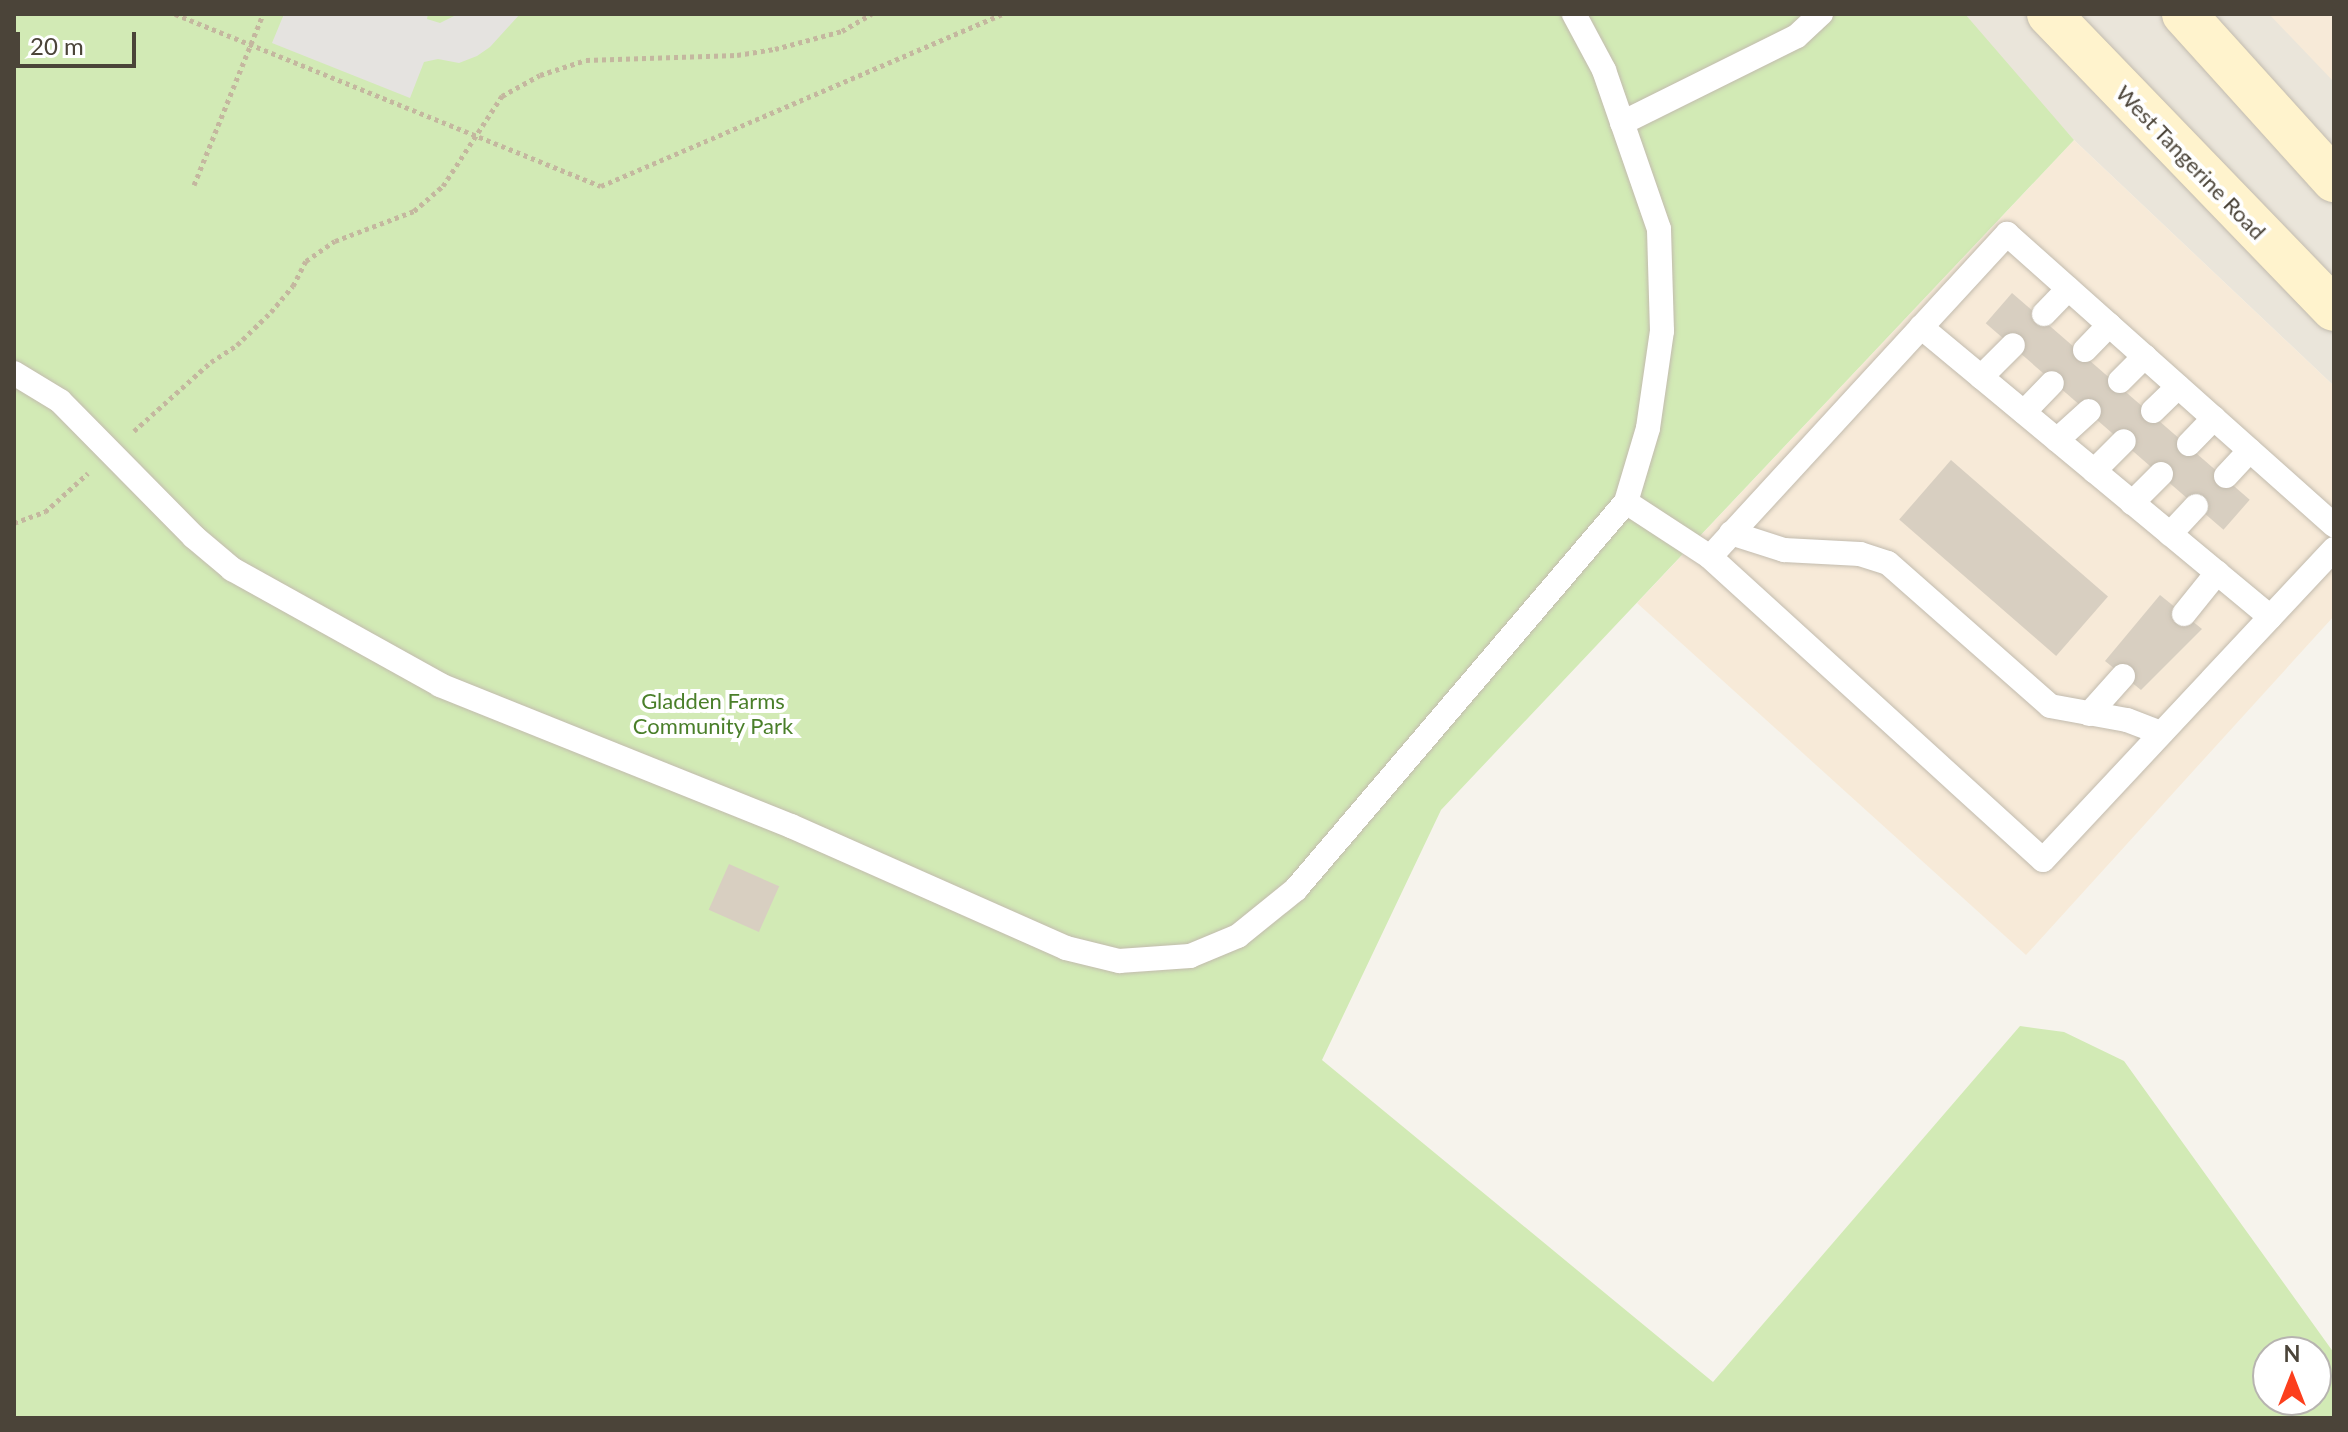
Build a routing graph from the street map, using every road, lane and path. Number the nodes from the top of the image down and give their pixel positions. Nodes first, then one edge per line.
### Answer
1 (175, 14) edge
2 (263, 14) edge
3 (872, 14) edge
4 (1003, 14) edge
5 (1574, 14) edge
6 (1821, 14) edge
7 (2049, 14) edge
8 (2184, 14) edge
9 (250, 44) junction
10 (1622, 123) junction
11 (476, 135) junction
12 (2334, 180) edge
13 (194, 185) dead end
14 (2068, 289) junction
15 (2334, 309) edge
16 (2044, 314) dead end
17 (2109, 325) junction
18 (1921, 327) junction
19 (2013, 345) dead end
20 (2085, 350) dead end
21 (2145, 356) junction
22 (14, 373) edge
23 (1981, 377) junction
24 (2120, 381) dead end
25 (2052, 383) dead end
26 (2178, 387) junction
27 (2089, 411) dead end
28 (2153, 411) dead end
29 (2024, 412) junction
30 (2214, 418) junction
31 (2057, 440) junction
32 (2124, 441) dead end
33 (2189, 444) dead end
34 (2250, 450) junction
35 (110, 453) junction
36 (2094, 471) junction
37 (2161, 474) dead end
38 (2226, 476) dead end
39 (1626, 502) junction
40 (2132, 503) junction
41 (2196, 506) dead end
42 (14, 523) edge
43 (2334, 525) edge
44 (1731, 533) junction
45 (2170, 534) junction
46 (2334, 549) edge
47 (1710, 557) junction
48 (2217, 573) junction
49 (2184, 614) dead end
50 (2270, 617) junction
51 (2123, 676) dead end
52 (2089, 714) junction
53 (2161, 733) junction

1 - 9 path
2 - 9 path
3 - 11 path
4 - 11 path
5 - 10 lane
6 - 10 lane
7 - 15 main road, West Tangerine Road
8 - 12 main road
9 - 11 path
9 - 13 path
10 - 39 lane
11 - 35 path
14 - 16 lane
14 - 17 lane
14 - 18 lane
17 - 20 lane
17 - 21 lane
18 - 23 lane
18 - 44 lane
19 - 23 lane
21 - 24 lane
21 - 26 lane
22 - 35 lane
23 - 29 lane
25 - 29 lane
26 - 28 lane
26 - 30 lane
27 - 31 lane
29 - 31 lane
30 - 33 lane
30 - 34 lane
31 - 36 lane
32 - 36 lane
34 - 38 lane
34 - 43 lane
35 - 39 lane
35 - 42 path
36 - 40 lane
37 - 40 lane
39 - 47 lane
40 - 45 lane
41 - 45 lane
44 - 47 lane
44 - 52 lane
45 - 48 lane
46 - 50 lane
47 - 53 lane
48 - 49 lane
48 - 50 lane
50 - 53 lane
51 - 52 lane
52 - 53 lane

